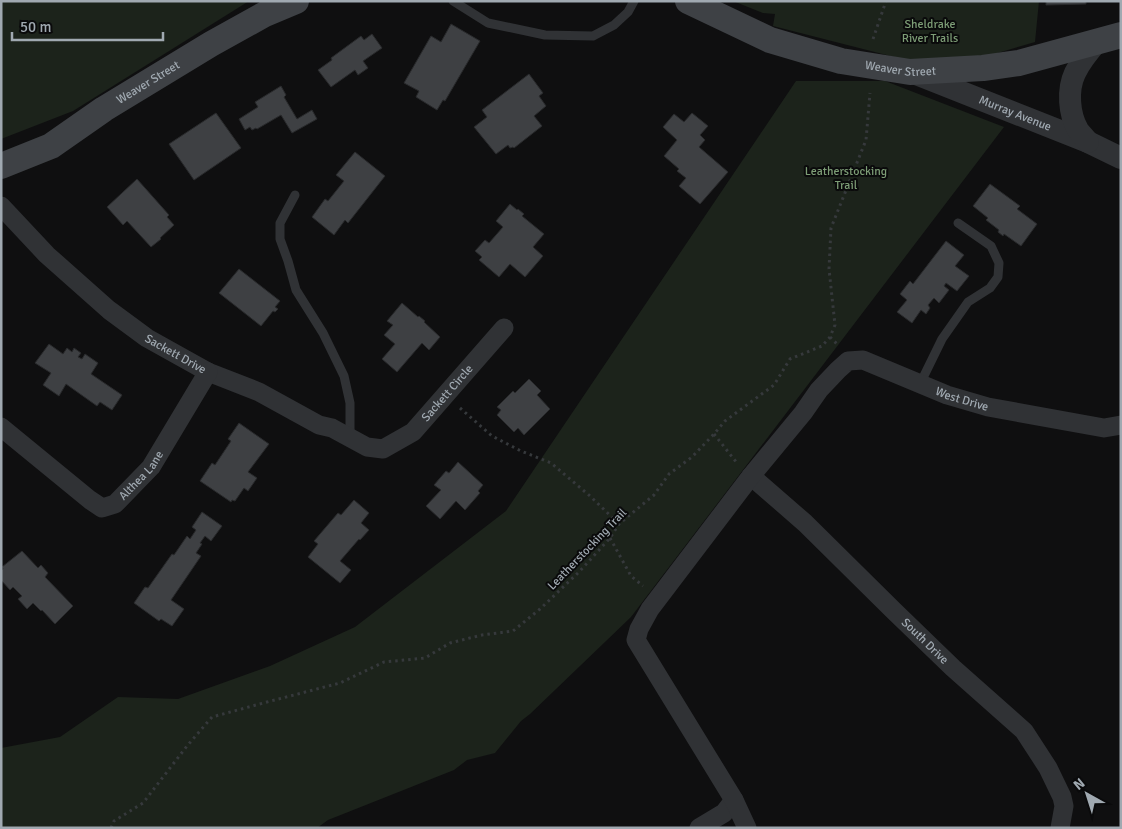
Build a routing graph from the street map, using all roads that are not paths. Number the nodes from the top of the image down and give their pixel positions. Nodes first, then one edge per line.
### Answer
1 (296, 1) edge
2 (453, 1) edge
3 (634, 1) edge
4 (688, 1) edge
5 (1109, 38) edge
6 (910, 72) junction
7 (1088, 142) junction
8 (1118, 159) edge
9 (1, 166) edge
10 (295, 195) dead end
11 (1, 206) edge
12 (958, 223) dead end
13 (504, 328) dead end
14 (208, 372) junction
15 (920, 384) junction
16 (1121, 425) edge
17 (1, 427) edge
18 (350, 438) junction
19 (383, 449) joint
20 (751, 476) junction
21 (734, 800) junction
22 (699, 828) edge
23 (747, 828) edge
24 (1060, 828) edge

1 - 9 main road, Weaver Street
2 - 3 lane
4 - 6 main road, Weaver Street
5 - 6 main road, Weaver Street
5 - 7 street
6 - 7 street, Murray Avenue
7 - 8 street, Murray Avenue
10 - 18 lane
11 - 14 street, Sackett Drive
12 - 15 lane
13 - 19 street, Sackett Circle
14 - 17 street, Althea Lane
14 - 18 street, Sackett Drive
15 - 16 street, West Drive
15 - 20 street, West Drive
18 - 19 street, Sackett Drive
20 - 21 street
20 - 24 street, South Drive
21 - 22 street
21 - 23 street

